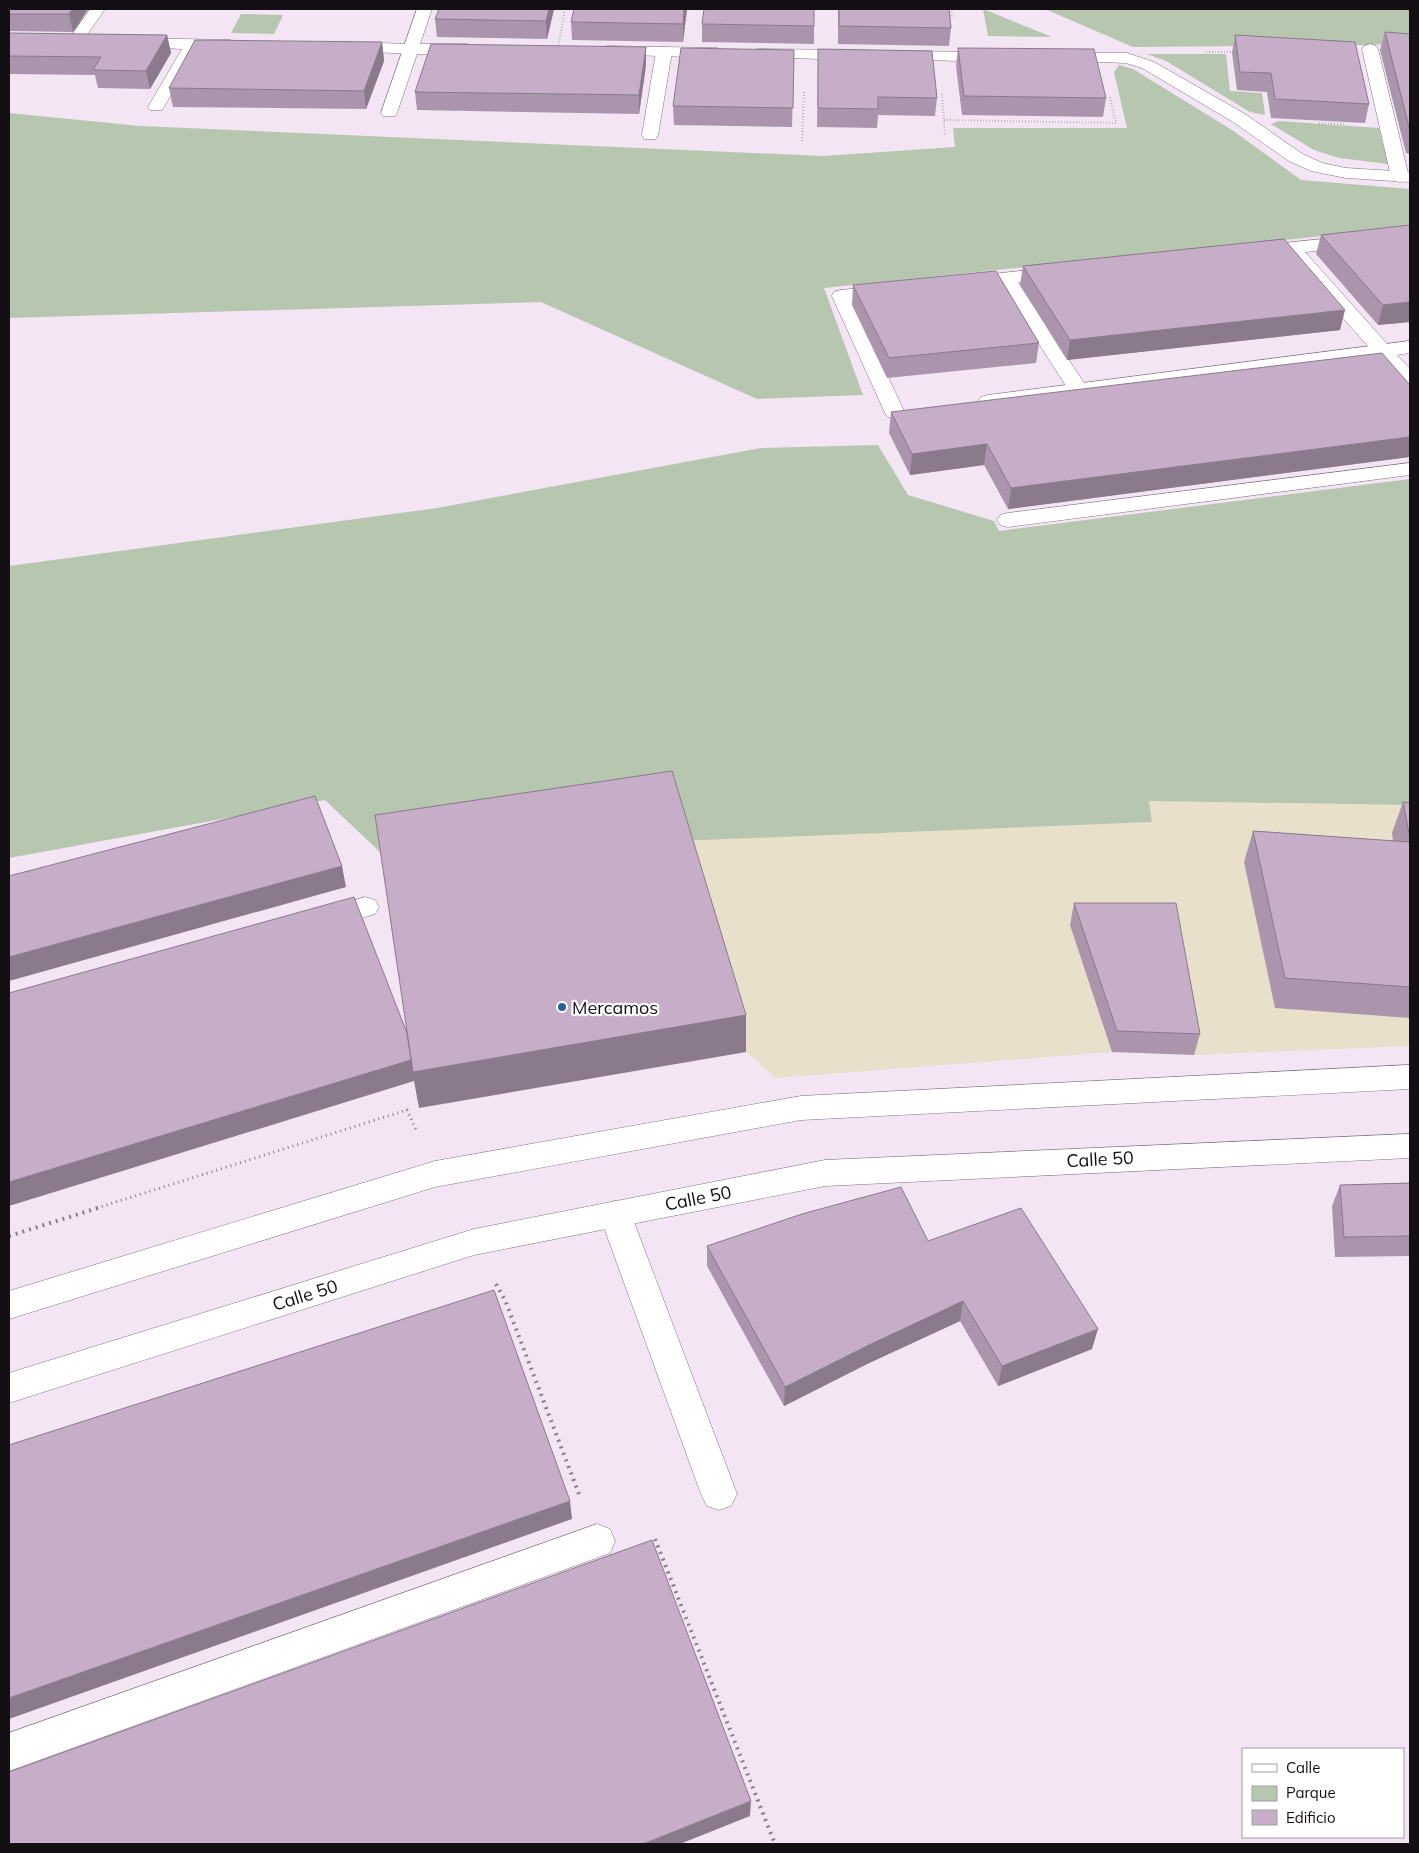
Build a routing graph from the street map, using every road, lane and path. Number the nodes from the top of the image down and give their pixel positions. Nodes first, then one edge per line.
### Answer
1 (97, 9) edge
2 (424, 9) edge
3 (565, 9) edge
4 (56, 42) edge
5 (75, 42) junction
6 (94, 43) edge
7 (114, 43) edge
8 (192, 44) junction
9 (242, 45) edge
10 (332, 47) edge
11 (411, 49) junction
12 (1370, 49) dead end
13 (479, 50) edge
14 (557, 51) joint
15 (664, 52) junction
16 (1204, 52) dead end
17 (1239, 52) edge
18 (806, 54) junction
19 (1014, 57) edge
20 (1043, 57) edge
21 (156, 107) dead end
22 (389, 113) dead end
23 (944, 120) dead end
24 (1116, 123) dead end
25 (650, 136) dead end
26 (802, 141) dead end
27 (1405, 177) edge
28 (1410, 235) edge
29 (1291, 248) junction
30 (1242, 253) edge
31 (1075, 271) edge
32 (1006, 279) junction
33 (948, 285) edge
34 (909, 289) edge
35 (1410, 346) edge
36 (1382, 350) junction
37 (1410, 381) edge
38 (1078, 389) junction
39 (972, 403) edge
40 (905, 411) edge
41 (1410, 469) edge
42 (1008, 520) dead end
43 (365, 907) dead end
44 (300, 926) edge
45 (1410, 1077) edge
46 (407, 1110) dead end
47 (1410, 1146) edge
48 (615, 1214) junction
49 (9, 1236) edge
50 (505, 1300) dead end
51 (9, 1305) edge
52 (9, 1388) edge
53 (719, 1494) dead end
54 (656, 1539) dead end
55 (597, 1541) joint
56 (9, 1752) edge
57 (775, 1844) edge

1 - 5 street
2 - 11 street
3 - 14 path
4 - 5 street
5 - 6 street
7 - 8 street
8 - 9 street
8 - 21 street
10 - 11 street
11 - 13 street
11 - 22 street
12 - 27 street
14 - 15 street
15 - 18 street
15 - 25 street
16 - 17 path
18 - 19 street
18 - 26 path
20 - 27 street
23 - 24 path
28 - 29 street
29 - 30 street
29 - 36 street
31 - 32 street
32 - 33 street
32 - 38 street
34 - 40 street
35 - 36 street
36 - 37 street
36 - 38 street
38 - 39 street
41 - 42 street
43 - 44 street
45 - 51 street
46 - 49 path
47 - 48 street, Calle 50
48 - 52 street, Calle 50
48 - 53 street
50 - 55 path
54 - 57 path
55 - 56 street

